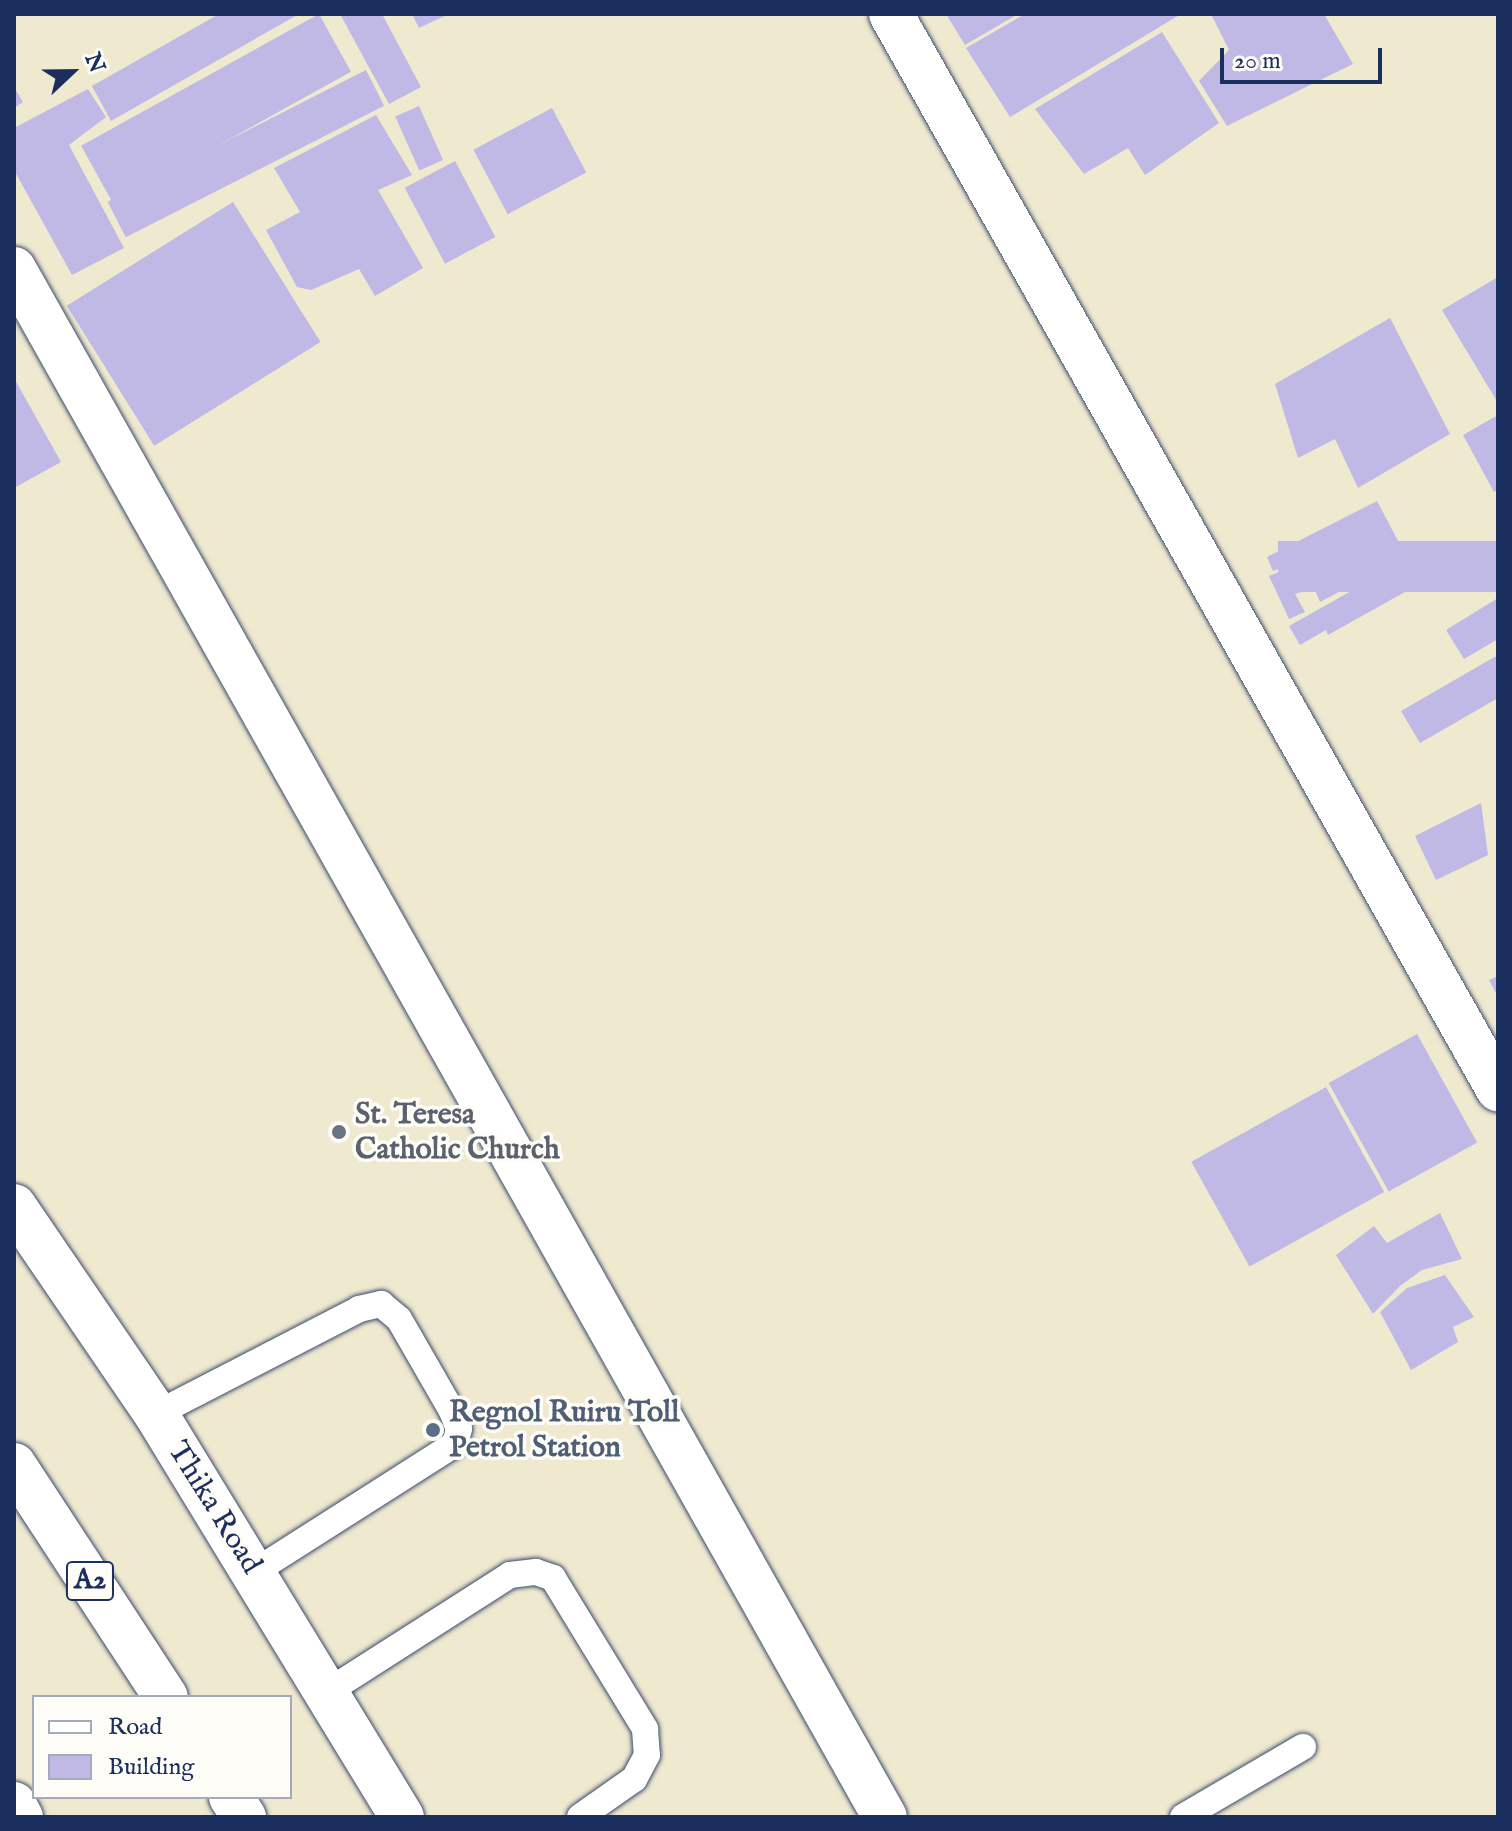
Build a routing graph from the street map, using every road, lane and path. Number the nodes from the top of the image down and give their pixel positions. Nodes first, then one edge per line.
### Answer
1 (891, 14) edge
2 (14, 269) edge
3 (1498, 1089) edge
4 (14, 1206) edge
5 (156, 1414) junction
6 (14, 1465) edge
7 (254, 1572) junction
8 (327, 1692) junction
9 (165, 1695) edge
10 (1303, 1747) dead end
11 (232, 1799) edge
12 (14, 1804) edge
13 (21, 1817) edge
14 (244, 1817) edge
15 (402, 1817) edge
16 (580, 1817) edge
17 (885, 1817) edge
18 (1183, 1817) edge

1 - 3 main road
2 - 17 main road
4 - 5 main road, Thika Road
5 - 7 main road, Thika Road
5 - 7 lane
6 - 9 main road, A2
7 - 8 main road, Thika Road
8 - 15 main road, Thika Road
8 - 16 lane
10 - 18 lane
11 - 14 main road
12 - 13 main road

